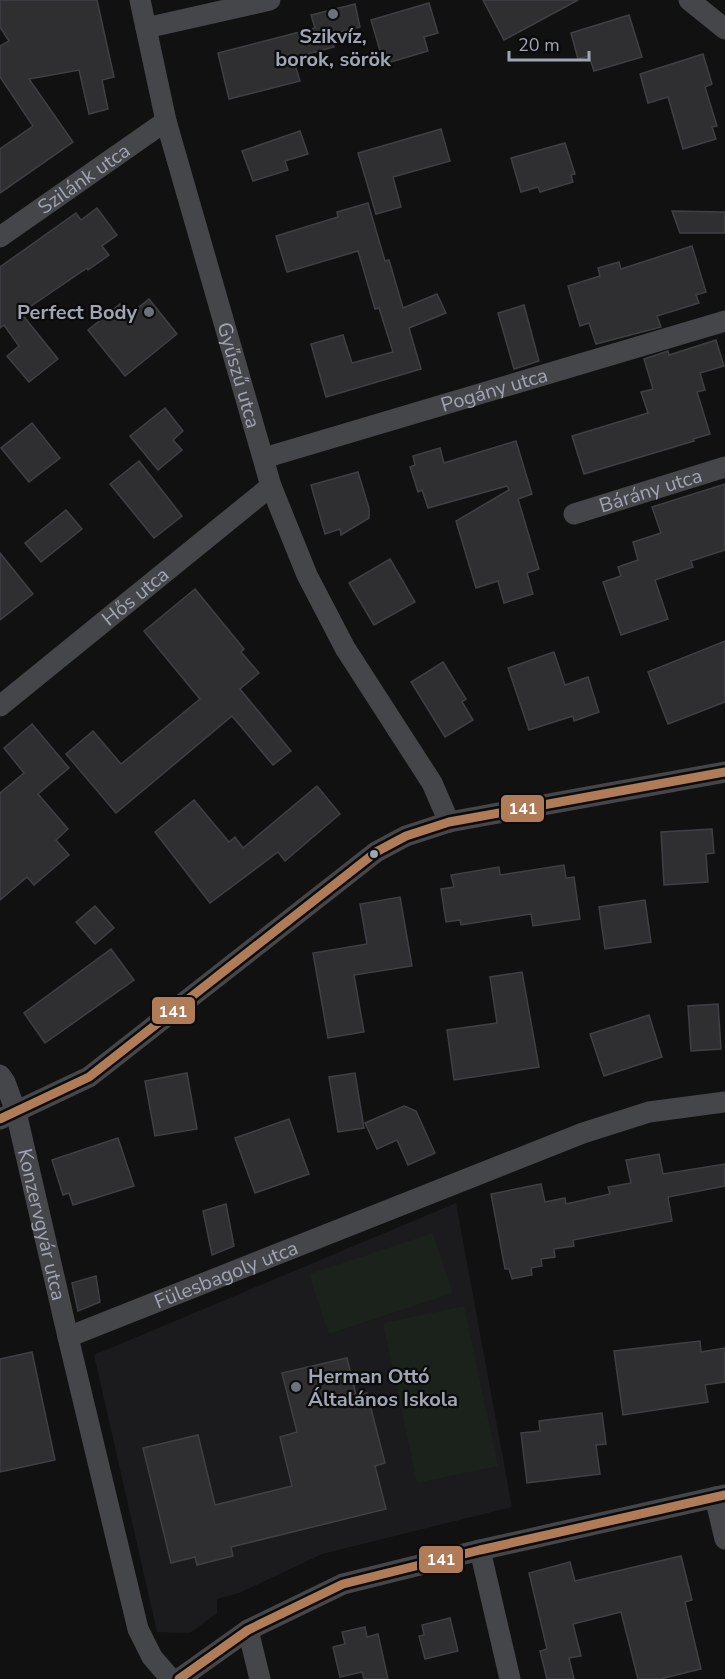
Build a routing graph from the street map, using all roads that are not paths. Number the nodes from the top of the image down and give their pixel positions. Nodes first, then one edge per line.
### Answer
1 (140, 0) edge
2 (270, 0) edge
3 (689, 0) edge
4 (146, 28) junction
5 (725, 29) edge
6 (166, 121) junction
7 (0, 237) edge
8 (725, 321) edge
9 (264, 458) junction
10 (725, 467) edge
11 (271, 486) junction
12 (574, 514) dead end
13 (0, 706) edge
14 (725, 772) edge
15 (449, 822) junction
16 (0, 1075) edge
17 (725, 1102) edge
18 (8, 1115) edge
19 (68, 1337) junction
20 (720, 1496) edge
21 (725, 1539) edge
22 (480, 1550) junction
23 (248, 1630) junction
24 (171, 1679) edge
25 (178, 1679) edge
26 (260, 1679) edge
27 (510, 1679) edge

1 - 4 street, Gyűszű utca
2 - 4 street
3 - 5 street
4 - 6 street, Gyűszű utca
6 - 7 street, Szilánk utca
6 - 9 street, Gyűszű utca
8 - 9 street, Pogány utca
9 - 11 street, Gyűszű utca
10 - 12 street, Bárány utca
11 - 13 street, Hős utca
11 - 15 street, Gyűszű utca
14 - 15 street
15 - 18 street
16 - 18 street, Konzervgyár utca
17 - 19 street, Fülesbagoly utca
18 - 19 street, Konzervgyár utca
19 - 24 street
20 - 21 street
20 - 22 street
22 - 23 street
22 - 27 street
23 - 25 street
23 - 26 street

